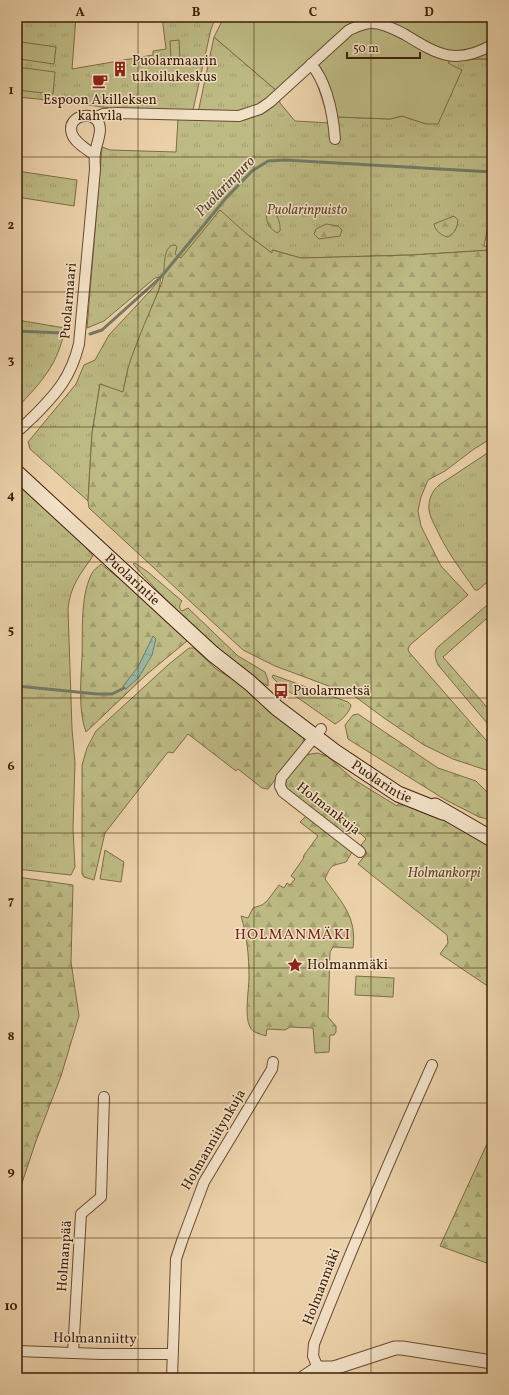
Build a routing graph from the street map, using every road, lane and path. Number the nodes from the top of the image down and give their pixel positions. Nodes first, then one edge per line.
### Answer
1 (492, 45) edge
2 (311, 64) junction
3 (94, 118) junction
4 (335, 139) dead end
5 (94, 155) junction
6 (18, 434) edge
7 (17, 473) edge
8 (318, 733) junction
9 (492, 839) edge
10 (360, 852) dead end
11 (273, 1062) dead end
12 (432, 1065) dead end
13 (104, 1097) dead end
14 (17, 1351) edge
15 (73, 1353) junction
16 (172, 1354) junction
17 (492, 1362) edge
18 (318, 1368) junction
19 (172, 1378) edge
20 (303, 1378) edge

1 - 2 street
2 - 3 street
2 - 4 street
3 - 5 street, Puolarmaari
3 - 5 street
5 - 6 street, Puolarmaari
7 - 8 main road, Puolarintie
8 - 9 main road, Puolarintie
8 - 10 street, Holmankuja
11 - 16 street, Holmanniitynkuja
12 - 18 street, Holmanmäki
13 - 15 street, Holmanpää
14 - 15 street, Holmanniitty
15 - 16 street, Holmanniitty
16 - 19 street, Holmanniitynkuja
17 - 18 street
18 - 20 street

